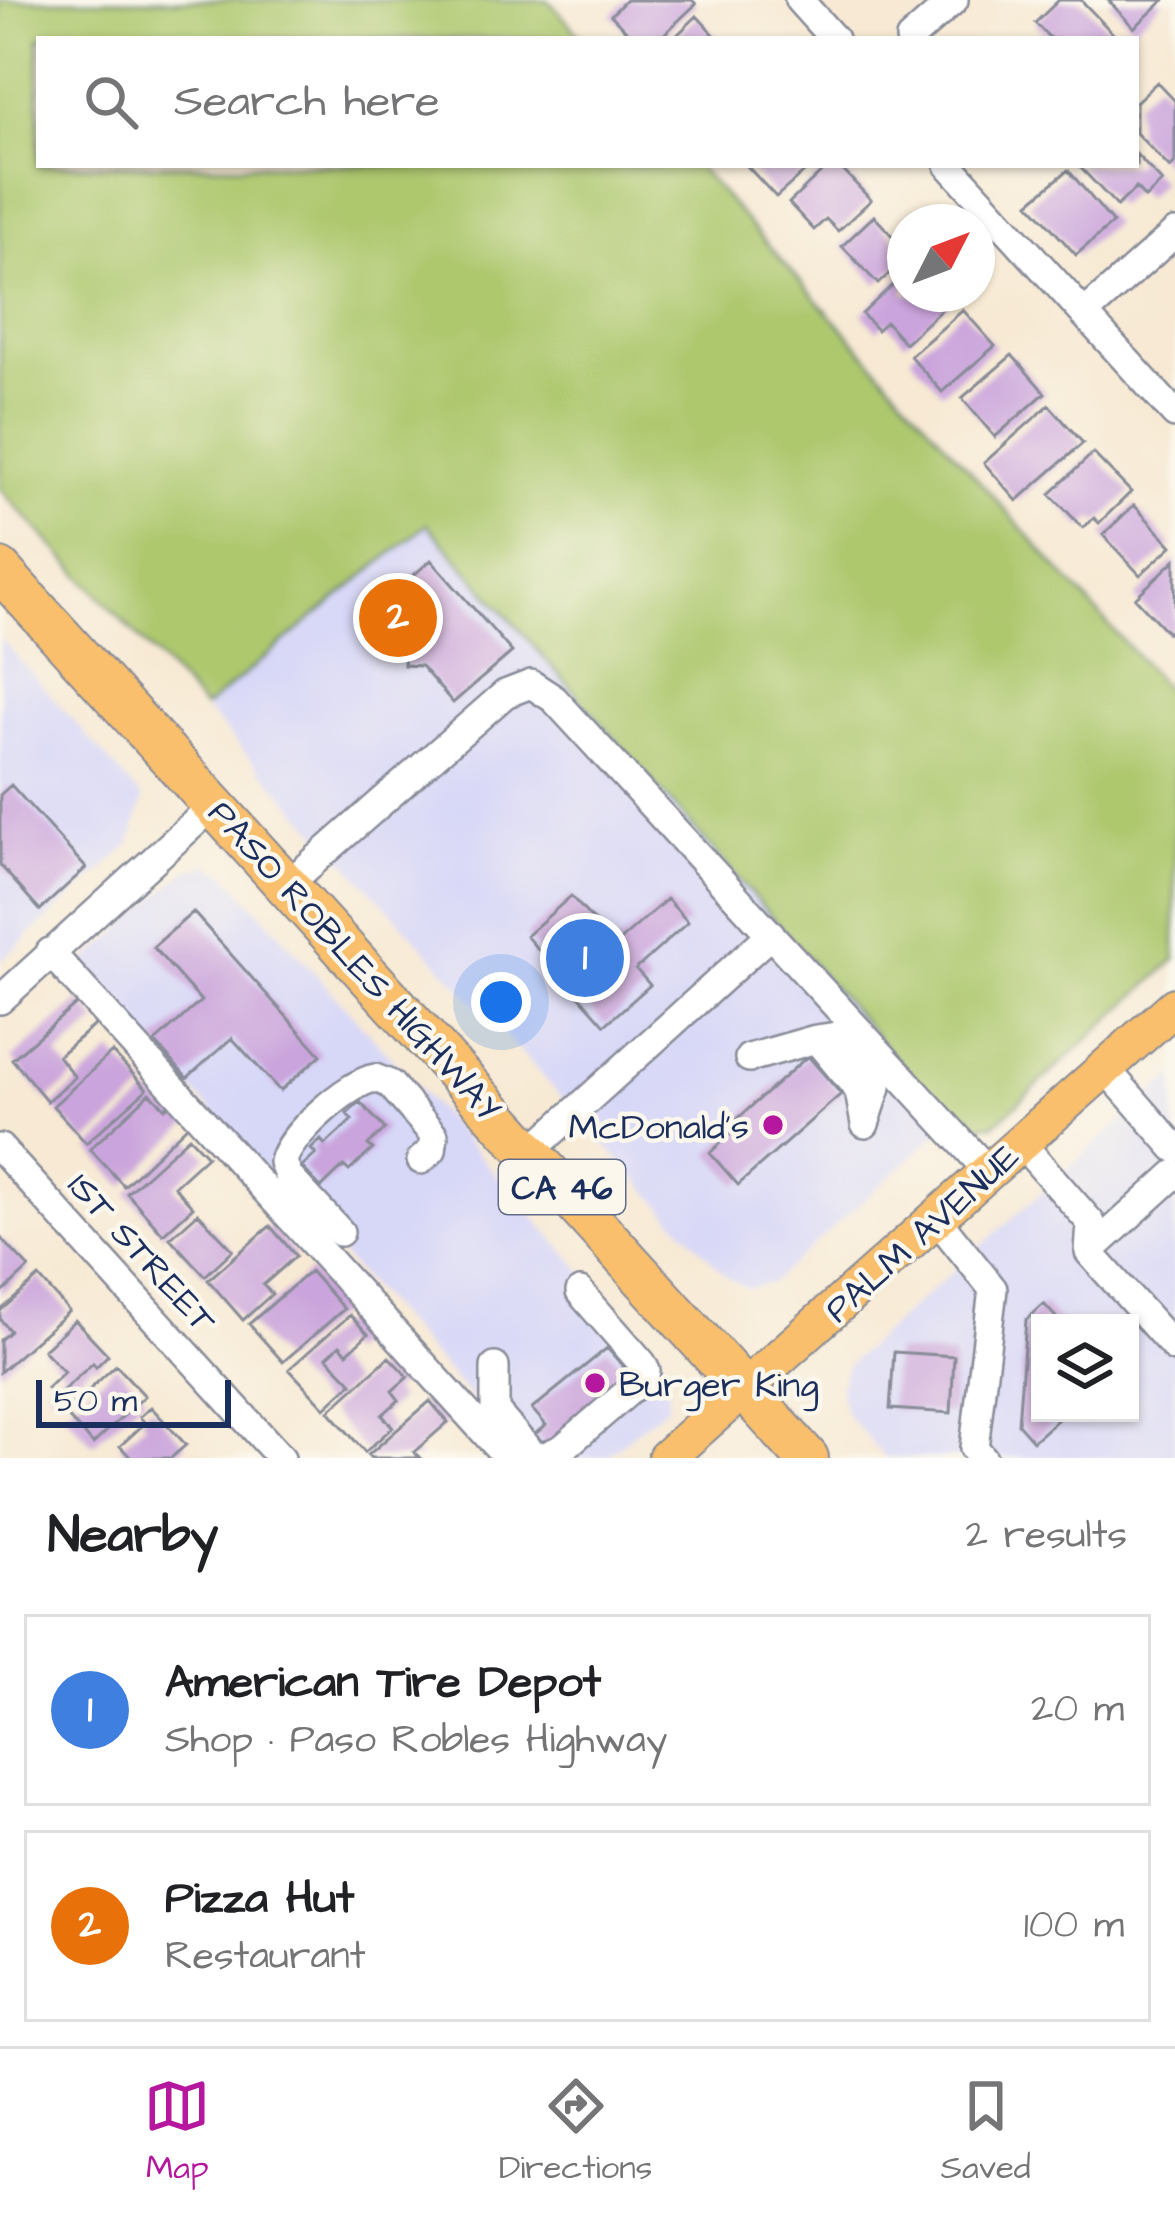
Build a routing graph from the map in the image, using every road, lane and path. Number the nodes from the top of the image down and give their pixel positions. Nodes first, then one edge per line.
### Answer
1 (799, 0) edge
2 (954, 0) edge
3 (831, 36) edge
4 (913, 36) edge
5 (952, 168) edge
6 (1175, 233) edge
7 (1084, 314) junction
8 (1175, 414) edge
9 (0, 571) edge
10 (214, 805) junction
11 (287, 885) junction
12 (771, 934) junction
13 (50, 952) junction
14 (0, 1000) edge
15 (1168, 1026) edge
16 (816, 1040) dead end
17 (749, 1058) dead end
18 (1106, 1069) junction
19 (1021, 1143) junction
20 (0, 1148) edge
21 (1175, 1148) edge
22 (530, 1152) junction
23 (421, 1160) dead end
24 (988, 1172) junction
25 (1175, 1174) edge
26 (936, 1219) junction
27 (340, 1232) dead end
28 (1089, 1252) junction
29 (580, 1292) dead end
30 (1175, 1348) edge
31 (495, 1366) dead end
32 (745, 1388) junction
33 (281, 1458) edge
34 (508, 1458) edge
35 (666, 1458) edge
36 (807, 1458) edge
37 (983, 1458) edge

1 - 3 street
2 - 4 street
5 - 7 street
6 - 7 street
7 - 8 street
9 - 10 highway, PASO ROBLES HIGHWAY / CA 46
10 - 11 highway, PASO ROBLES HIGHWAY / CA 46
10 - 13 street
11 - 12 street
11 - 22 highway, PASO ROBLES HIGHWAY / CA 46
12 - 22 street
12 - 24 street
13 - 14 street
13 - 34 street
15 - 18 main road, PALM AVENUE
16 - 17 street
18 - 19 main road, PALM AVENUE
18 - 21 street
19 - 24 main road, PALM AVENUE
19 - 28 street
20 - 33 street, 1ST STREET
22 - 32 highway, PASO ROBLES HIGHWAY / CA 46
23 - 27 street
24 - 26 main road, PALM AVENUE
25 - 28 street
26 - 32 main road, PALM AVENUE
26 - 37 street
28 - 30 street
29 - 31 street
32 - 35 main road, PALM AVENUE
32 - 36 highway, PASO ROBLES HIGHWAY / CA 46

